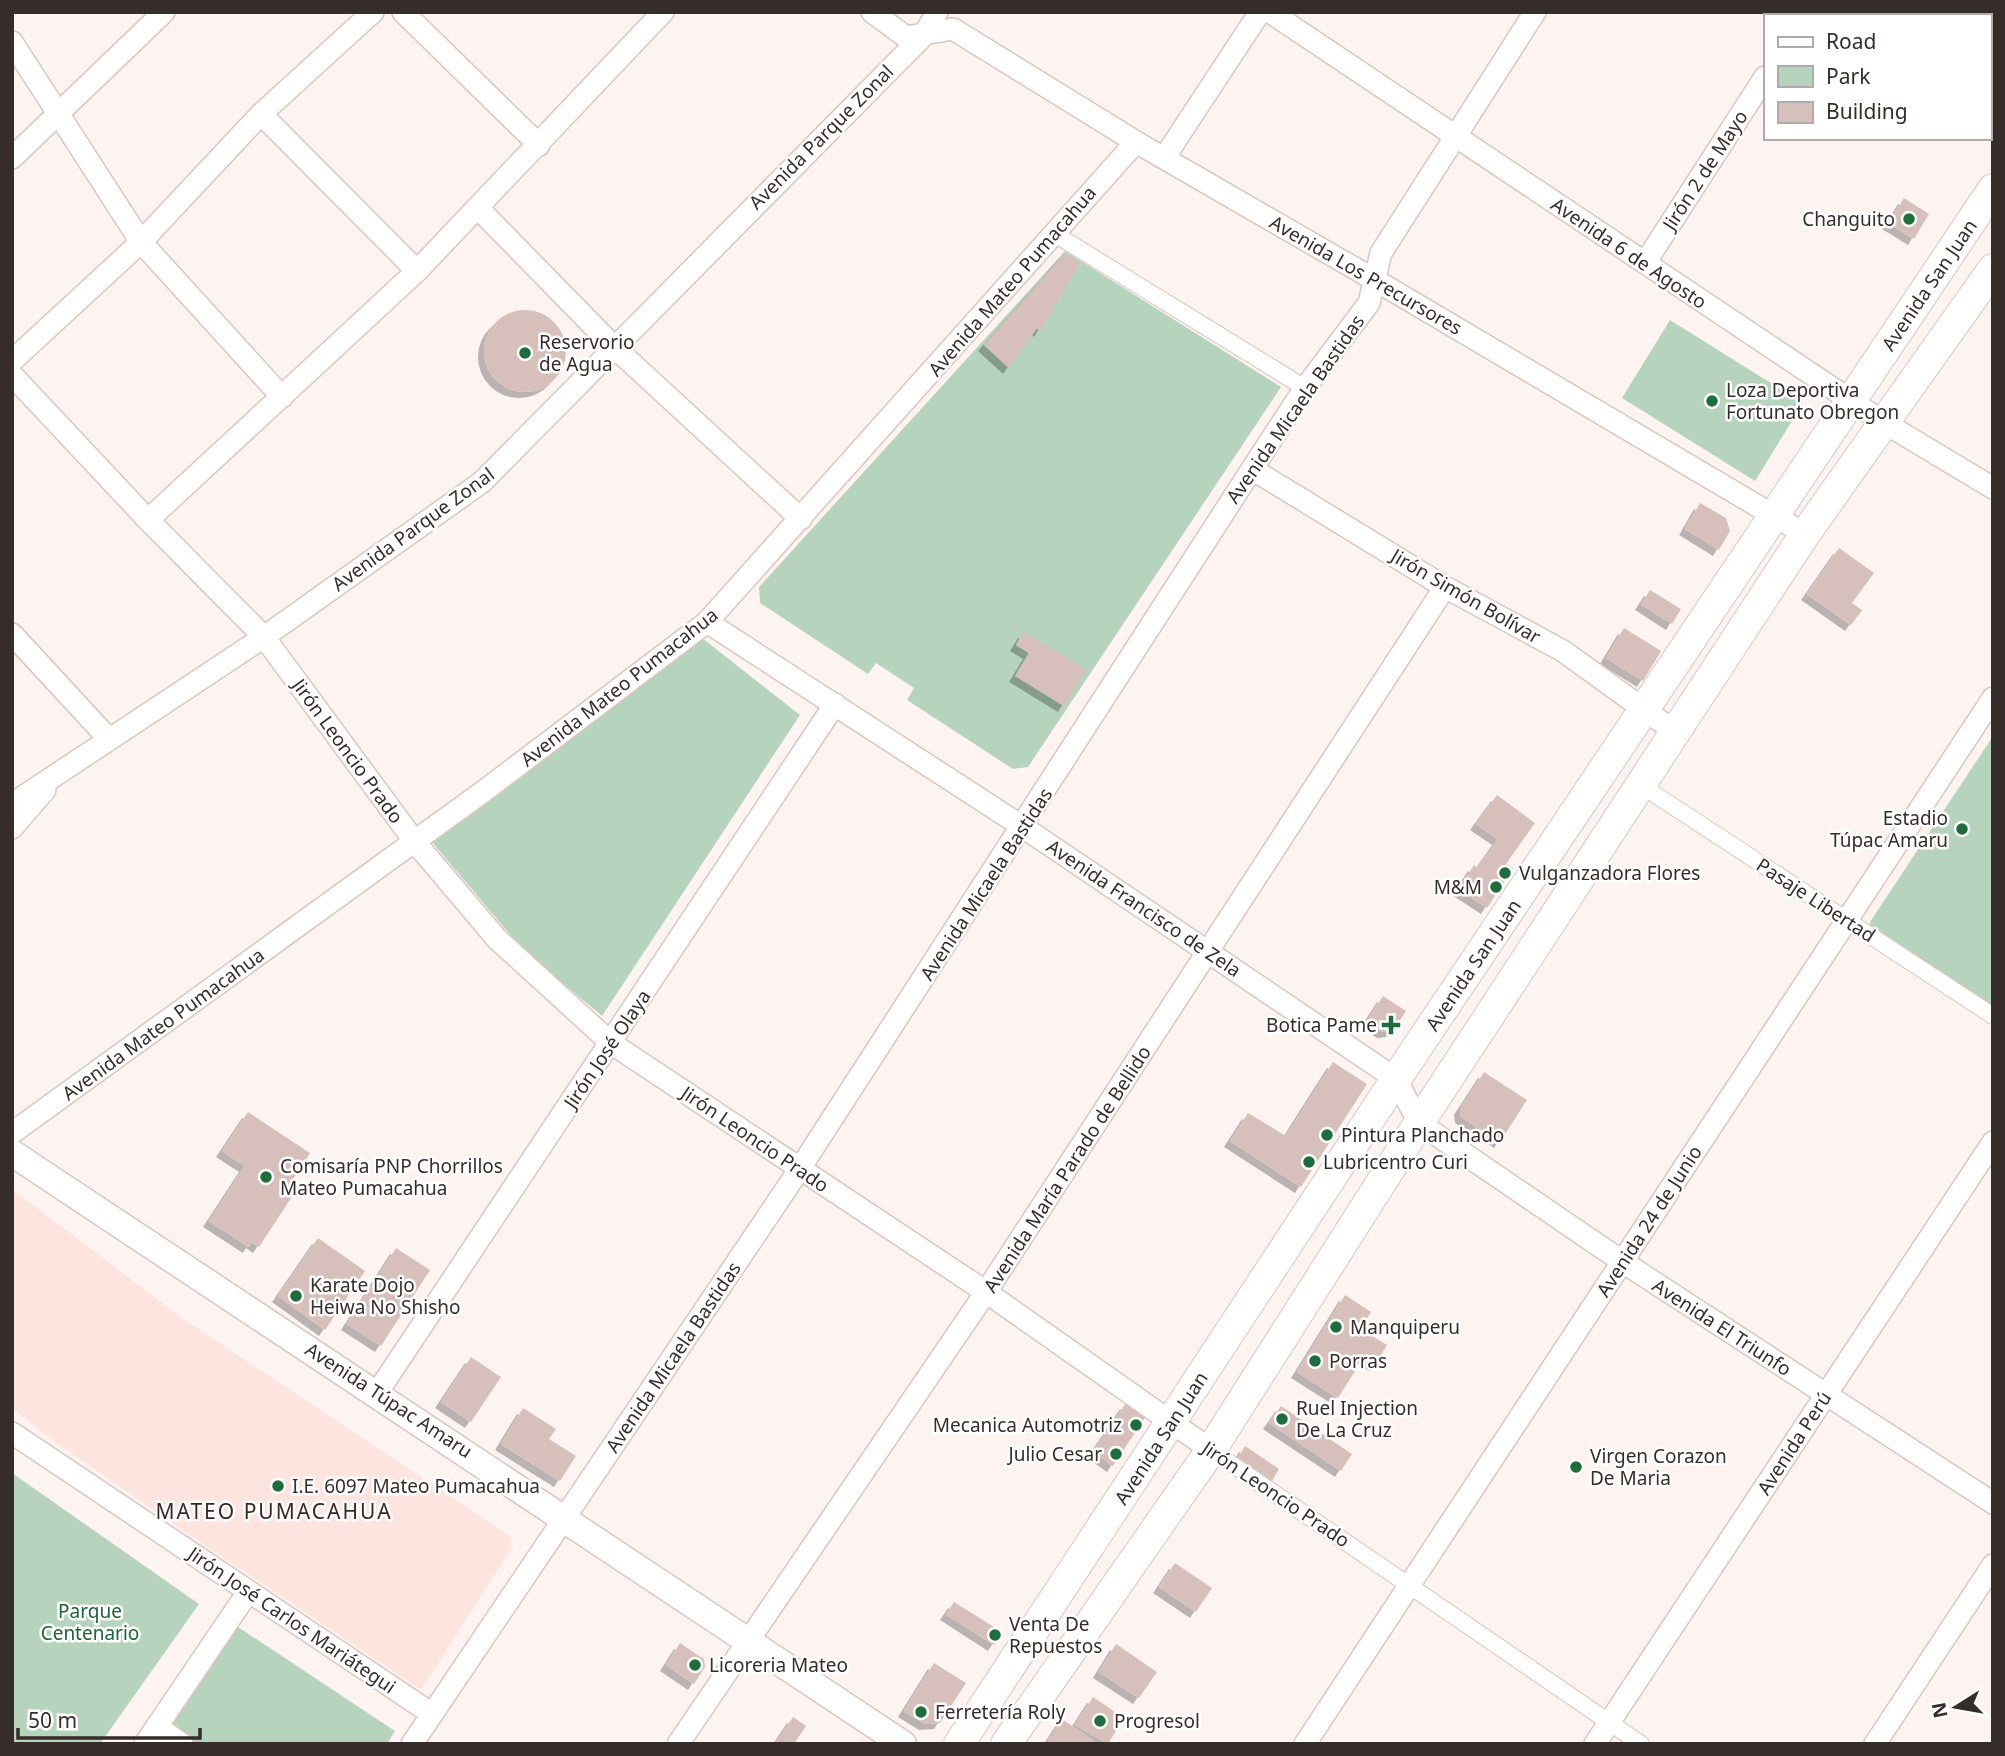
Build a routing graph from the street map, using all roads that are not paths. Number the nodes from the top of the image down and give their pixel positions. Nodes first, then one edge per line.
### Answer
1 (164, 12) edge
2 (373, 12) edge
3 (403, 12) edge
4 (872, 12) edge
5 (937, 12) edge
6 (1260, 12) edge
7 (1270, 12) edge
8 (1535, 12) edge
9 (658, 14) edge
10 (924, 35) junction
11 (12, 42) edge
12 (1764, 79) edge
13 (261, 114) junction
14 (58, 115) junction
15 (1455, 137) junction
16 (1136, 142) junction
17 (539, 145) junction
18 (12, 158) edge
19 (1164, 158) junction
20 (1993, 189) edge
21 (479, 209) junction
22 (1055, 233) junction
23 (141, 242) junction
24 (1645, 263) junction
25 (1993, 269) edge
26 (417, 271) junction
27 (1375, 280) junction
28 (614, 347) junction
29 (12, 361) edge
30 (12, 374) edge
31 (1306, 388) junction
32 (282, 397) junction
33 (1852, 401) junction
34 (1883, 422) junction
35 (1252, 469) junction
36 (1993, 488) edge
37 (1774, 517) junction
38 (801, 519) junction
39 (148, 520) junction
40 (1805, 534) junction
41 (1445, 587) junction
42 (707, 622) junction
43 (12, 634) edge
44 (264, 637) junction
45 (1993, 698) edge
46 (835, 704) junction
47 (1644, 710) junction
48 (1674, 731) junction
49 (108, 738) junction
50 (68, 764) junction
51 (1639, 785) junction
52 (12, 804) edge
53 (1023, 827) junction
54 (12, 828) edge
55 (415, 842) junction
56 (1847, 921) junction
57 (1209, 951) junction
58 (1993, 1016) edge
59 (611, 1043) junction
60 (1396, 1079) junction
61 (1419, 1123) junction
62 (13, 1135) edge
63 (1993, 1142) edge
64 (799, 1170) junction
65 (1623, 1262) junction
66 (986, 1292) junction
67 (377, 1393) junction
68 (1826, 1394) junction
69 (1171, 1423) junction
70 (12, 1433) edge
71 (1211, 1450) junction
72 (1993, 1503) edge
73 (564, 1517) junction
74 (1993, 1565) edge
75 (1410, 1585) junction
76 (248, 1592) junction
77 (746, 1641) junction
78 (432, 1714) junction
79 (1609, 1723) junction
80 (151, 1735) edge
81 (182, 1744) edge
82 (412, 1744) edge
83 (678, 1744) edge
84 (903, 1744) edge
85 (959, 1744) edge
86 (1006, 1744) edge
87 (1305, 1744) edge
88 (1595, 1744) edge
89 (1641, 1744) edge
90 (1875, 1744) edge

1 - 14 street
2 - 13 street
3 - 17 street
4 - 10 street, Avenida Los Precursores
5 - 10 street, Avenida Parque Zonal
6 - 19 street
7 - 15 street, Avenida 6 de Agosto
8 - 15 street, Avenida Micaela Bastidas
9 - 17 street
10 - 16 street, Avenida Los Precursores
10 - 28 street, Avenida Parque Zonal
11 - 14 street
12 - 24 street, Jirón 2 de Mayo
13 - 23 street
13 - 26 street
14 - 18 street
14 - 23 street
15 - 24 street, Avenida 6 de Agosto
15 - 27 street, Avenida Micaela Bastidas
16 - 19 street, Avenida Los Precursores
16 - 22 street, Avenida Mateo Pumacahua
17 - 21 street
19 - 27 street, Avenida Los Precursores
20 - 33 main road, Avenida San Juan
21 - 26 street
21 - 28 street
22 - 31 street
22 - 38 street, Avenida Mateo Pumacahua
23 - 29 street
23 - 32 street
24 - 33 street, Avenida 6 de Agosto
25 - 34 main road, Avenida San Juan
26 - 32 street
27 - 31 street, Avenida Micaela Bastidas
27 - 37 street, Avenida Los Precursores
28 - 38 street
28 - 44 street, Avenida Parque Zonal
30 - 39 street, Jirón Leoncio Prado
31 - 35 street, Avenida Micaela Bastidas
32 - 39 street
33 - 34 street, Avenida 6 de Agosto
33 - 37 main road, Avenida San Juan
34 - 36 street, Avenida 6 de Agosto
34 - 40 main road, Avenida San Juan
35 - 41 street, Jirón Simón Bolívar
35 - 53 street, Avenida Micaela Bastidas
37 - 40 street, Avenida Los Precursores
37 - 47 main road, Avenida San Juan
38 - 42 street, Avenida Mateo Pumacahua
39 - 44 street, Jirón Leoncio Prado
40 - 48 main road, Avenida San Juan
41 - 47 street, Jirón Simón Bolívar
41 - 57 street, Avenida María Parado de Bellido
42 - 46 street, Avenida Francisco de Zela
42 - 55 street, Avenida Mateo Pumacahua
43 - 49 street
44 - 49 street, Avenida Parque Zonal
44 - 55 street, Jirón Leoncio Prado
45 - 56 street, Avenida 24 de Junio
46 - 53 street, Avenida Francisco de Zela
46 - 59 street, Jirón José Olaya
47 - 48 street, Jirón Simón Bolívar
47 - 60 main road, Avenida San Juan
48 - 51 main road, Avenida San Juan
49 - 50 street, Avenida Parque Zonal
50 - 52 street, Avenida Parque Zonal
50 - 54 street
51 - 56 street, Pasaje Libertad
51 - 61 main road, Avenida San Juan
53 - 57 street, Avenida Francisco de Zela
53 - 64 street, Avenida Micaela Bastidas
55 - 59 street, Jirón Leoncio Prado
55 - 62 street, Avenida Mateo Pumacahua
56 - 58 street, Pasaje Libertad
56 - 65 street, Avenida 24 de Junio
57 - 60 street, Avenida Francisco de Zela
57 - 66 street, Avenida María Parado de Bellido
59 - 64 street, Jirón Leoncio Prado
59 - 67 street, Jirón José Olaya
60 - 61 street, Avenida Francisco de Zela
60 - 69 main road, Avenida San Juan
61 - 65 street, Avenida El Triunfo
61 - 71 main road, Avenida San Juan
62 - 67 street, Avenida Túpac Amaru
63 - 68 street, Avenida Perú
64 - 66 street, Jirón Leoncio Prado
64 - 73 street, Avenida Micaela Bastidas
65 - 68 street, Avenida El Triunfo
65 - 75 street, Avenida 24 de Junio
66 - 69 street, Jirón Leoncio Prado
66 - 77 street, Avenida María Parado de Bellido
67 - 73 street, Avenida Túpac Amaru
68 - 72 street, Avenida El Triunfo
68 - 79 street, Avenida Perú
69 - 71 street, Jirón Leoncio Prado
69 - 85 main road, Avenida San Juan
70 - 76 street, Jirón José Carlos Mariátegui
71 - 75 street, Jirón Leoncio Prado
71 - 86 main road, Avenida San Juan
73 - 77 street, Avenida Túpac Amaru
73 - 78 street, Avenida Micaela Bastidas
74 - 90 street
75 - 79 street, Jirón Leoncio Prado
75 - 87 street, Avenida 24 de Junio
76 - 78 street, Jirón José Carlos Mariátegui
76 - 80 street
77 - 83 street, Avenida María Parado de Bellido
77 - 84 street, Avenida Túpac Amaru
78 - 82 street, Avenida Micaela Bastidas
79 - 88 street, Avenida Perú
79 - 89 street, Jirón Leoncio Prado
80 - 81 street

